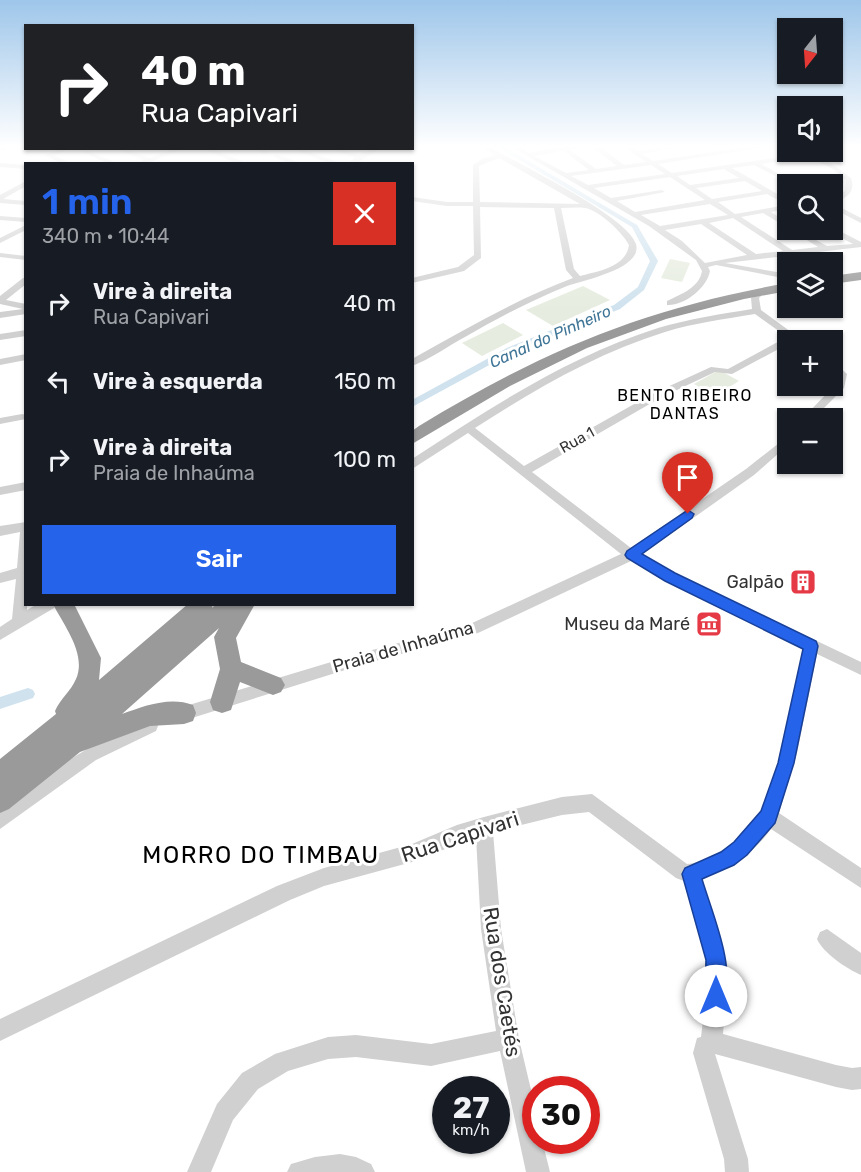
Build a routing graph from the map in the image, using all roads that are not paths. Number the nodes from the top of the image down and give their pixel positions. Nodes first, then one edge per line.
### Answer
1 (6, 201) edge
2 (425, 201) edge
3 (476, 201) edge
4 (579, 201) edge
5 (612, 201) edge
6 (674, 201) edge
7 (710, 201) joint
8 (24, 203) edge
9 (476, 204) junction
10 (557, 206) junction
11 (589, 206) junction
12 (681, 206) junction
13 (777, 209) edge
14 (764, 211) junction
15 (843, 211) edge
16 (634, 214) junction
17 (735, 216) junction
18 (0, 218) edge
19 (610, 219) junction
20 (777, 219) edge
21 (24, 220) edge
22 (703, 222) junction
23 (861, 222) edge
24 (24, 228) edge
25 (658, 229) junction
26 (0, 235) edge
27 (843, 235) edge
28 (9, 236) junction
29 (24, 237) edge
30 (811, 240) edge
31 (0, 241) edge
32 (861, 245) edge
33 (826, 249) junction
34 (789, 252) edge
35 (800, 252) edge
36 (0, 255) edge
37 (777, 255) edge
38 (14, 257) junction
39 (755, 257) junction
40 (24, 258) edge
41 (709, 264) junction
42 (0, 267) edge
43 (861, 269) edge
44 (843, 271) edge
45 (777, 276) edge
46 (861, 276) edge
47 (578, 278) junction
48 (843, 278) edge
49 (777, 280) edge
50 (414, 281) edge
51 (24, 282) edge
52 (777, 289) edge
53 (762, 291) junction
54 (0, 300) edge
55 (670, 303) junction
56 (24, 306) edge
57 (24, 311) edge
58 (757, 311) junction
59 (0, 315) edge
60 (783, 330) edge
61 (24, 333) edge
62 (0, 338) edge
63 (777, 348) edge
64 (24, 357) edge
65 (0, 362) edge
66 (414, 362) edge
67 (830, 396) edge
68 (818, 408) edge
69 (24, 417) edge
70 (0, 421) edge
71 (414, 425) edge
72 (468, 428) junction
73 (414, 439) edge
74 (777, 450) edge
75 (414, 464) edge
76 (524, 471) junction
77 (24, 486) edge
78 (0, 491) edge
79 (24, 525) edge
80 (0, 531) edge
81 (24, 552) edge
82 (632, 555) junction
83 (22, 572) junction
84 (0, 578) edge
85 (46, 606) edge
86 (64, 606) edge
87 (201, 606) edge
88 (229, 606) edge
89 (244, 606) edge
90 (19, 622) junction
91 (0, 634) edge
92 (811, 646) junction
93 (232, 669) junction
94 (861, 669) edge
95 (273, 685) junction
96 (222, 702) junction
97 (184, 713) junction
98 (68, 746) junction
99 (29, 754) junction
100 (0, 775) edge
101 (0, 800) edge
102 (768, 816) junction
103 (0, 820) edge
104 (484, 826) junction
105 (692, 874) junction
106 (861, 879) edge
107 (827, 939) dead end
108 (861, 965) edge
109 (0, 1030) edge
110 (508, 1039) junction
111 (711, 1043) junction
112 (861, 1078) edge
113 (199, 1172) edge
114 (299, 1172) edge
115 (363, 1172) edge
116 (538, 1172) edge
117 (737, 1172) edge

1 - 8 street
2 - 9 street
3 - 9 street
4 - 11 street
5 - 16 street
6 - 12 street
7 - 12 street
7 - 17 street
9 - 10 street
9 - 50 street
10 - 11 street
10 - 47 street
11 - 19 street
12 - 16 street
13 - 14 street
14 - 17 street
14 - 20 street
15 - 23 street
16 - 19 street
16 - 25 street
17 - 22 street
17 - 34 street
18 - 21 street
19 - 47 street
22 - 25 street
22 - 39 street
24 - 28 street
25 - 41 street
26 - 28 street
27 - 32 street
28 - 29 street
28 - 31 street
30 - 33 street
32 - 33 street
33 - 35 street
36 - 38 street
37 - 39 street
38 - 40 street
38 - 42 street
39 - 41 street
41 - 45 street
41 - 55 street
43 - 44 highway
46 - 48 highway
47 - 66 street
49 - 55 highway
51 - 54 street
52 - 53 highway
53 - 58 street
53 - 73 highway
54 - 56 street
55 - 71 highway
57 - 59 street
58 - 60 street
58 - 72 street
61 - 62 street
63 - 76 street, Rua 1
64 - 65 street
67 - 68 street
69 - 70 street
72 - 75 street
72 - 76 street
74 - 82 street, Praia de Inhaúma
76 - 82 street
77 - 78 street
79 - 80 street
81 - 83 street
82 - 92 street
82 - 95 street, Praia de Inhaúma
83 - 84 street
83 - 90 street
85 - 90 street
86 - 99 highway
87 - 99 highway
88 - 98 highway
89 - 93 highway
90 - 91 street
92 - 94 street
92 - 102 street
93 - 95 highway
93 - 96 highway
95 - 96 street, Praia de Inhaúma
96 - 97 street, Praia de Inhaúma
97 - 98 highway
97 - 103 street, Praia de Inhaúma
98 - 101 highway
99 - 100 highway
102 - 105 street
102 - 106 street
104 - 105 street, Rua Capivari
104 - 109 street, Rua Capivari
104 - 110 street, Rua dos Caetés
105 - 111 street
107 - 108 street
110 - 113 street
110 - 116 street, Rua dos Caetés
111 - 112 street
111 - 117 street
114 - 115 street

